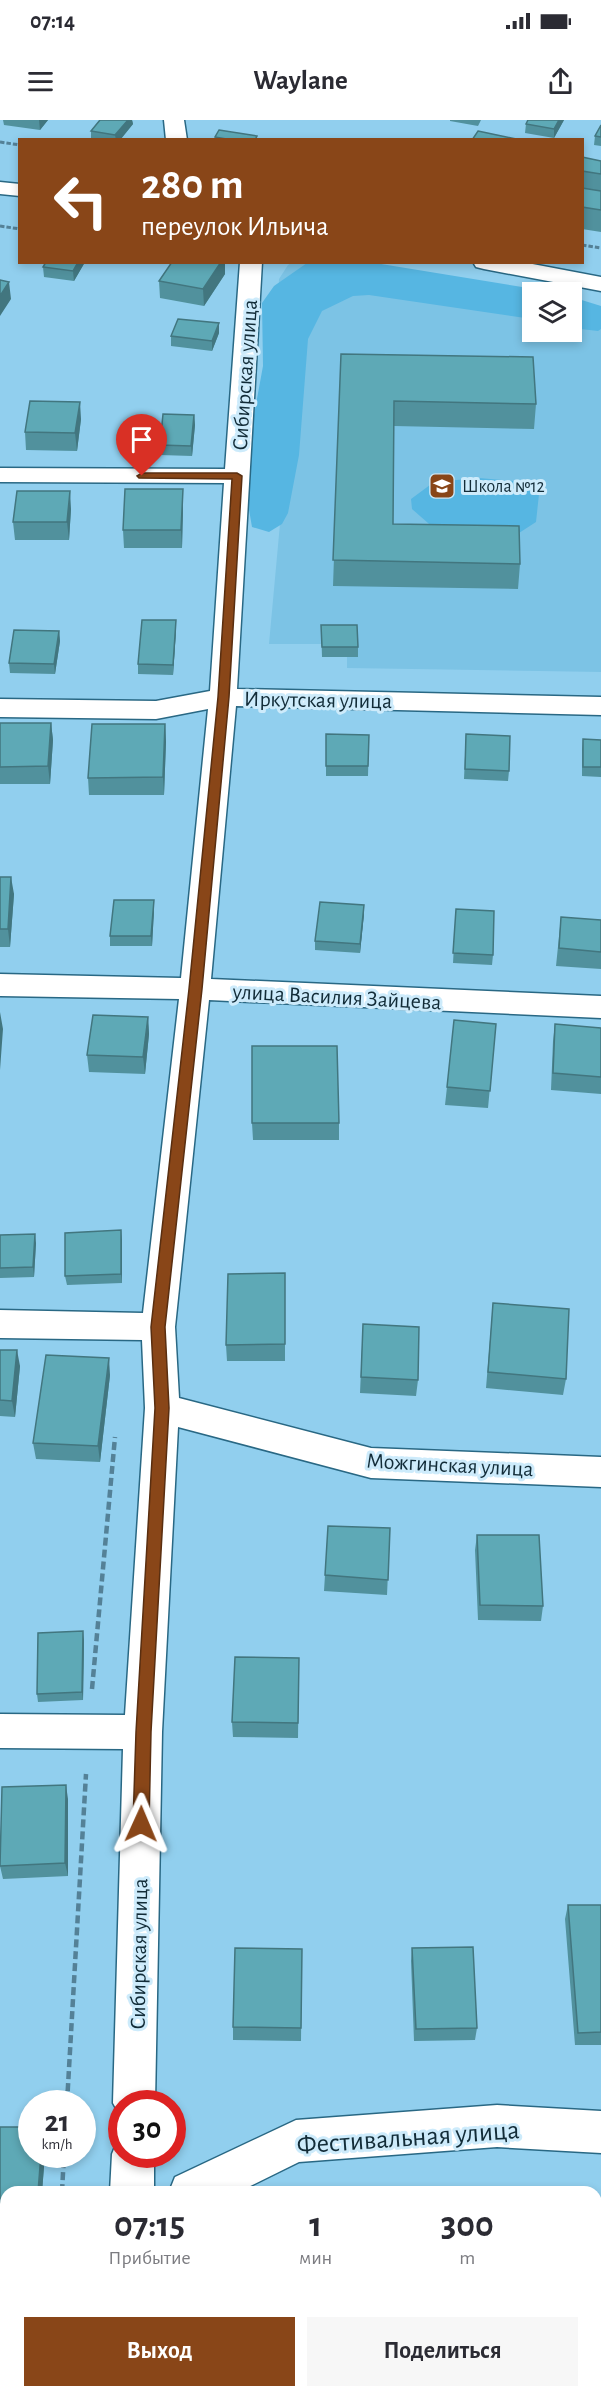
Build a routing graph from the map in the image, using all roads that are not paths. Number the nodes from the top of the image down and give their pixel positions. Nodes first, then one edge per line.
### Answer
1 (174, 120) edge
2 (177, 138) edge
3 (0, 188) edge
4 (18, 190) edge
5 (251, 264) edge
6 (495, 264) edge
7 (601, 284) edge
8 (0, 475) edge
9 (237, 476) junction
10 (223, 697) junction
11 (601, 706) edge
12 (0, 708) edge
13 (0, 985) edge
14 (195, 989) junction
15 (601, 1007) edge
16 (0, 1324) edge
17 (158, 1327) junction
18 (162, 1408) junction
19 (601, 1472) edge
20 (0, 1731) edge
21 (143, 1732) junction
22 (134, 2090) edge
23 (601, 2132) edge
24 (133, 2168) edge
25 (132, 2186) edge
26 (202, 2186) edge

1 - 2 street
3 - 4 street
5 - 9 street, Сибирская улица
6 - 7 street
8 - 9 street
9 - 10 street, Сибирская улица
10 - 11 street, Иркутская улица
10 - 12 street, Иркутская улица
10 - 14 street, Сибирская улица
13 - 14 street, улица Василия Зайцева
14 - 15 street, улица Василия Зайцева
14 - 17 street, Сибирская улица
16 - 17 street
17 - 18 street, Сибирская улица
18 - 19 street, Можгинская улица
18 - 21 street, Сибирская улица
20 - 21 street
21 - 22 street, Сибирская улица
23 - 26 street, Фестивальная улица
24 - 25 street

